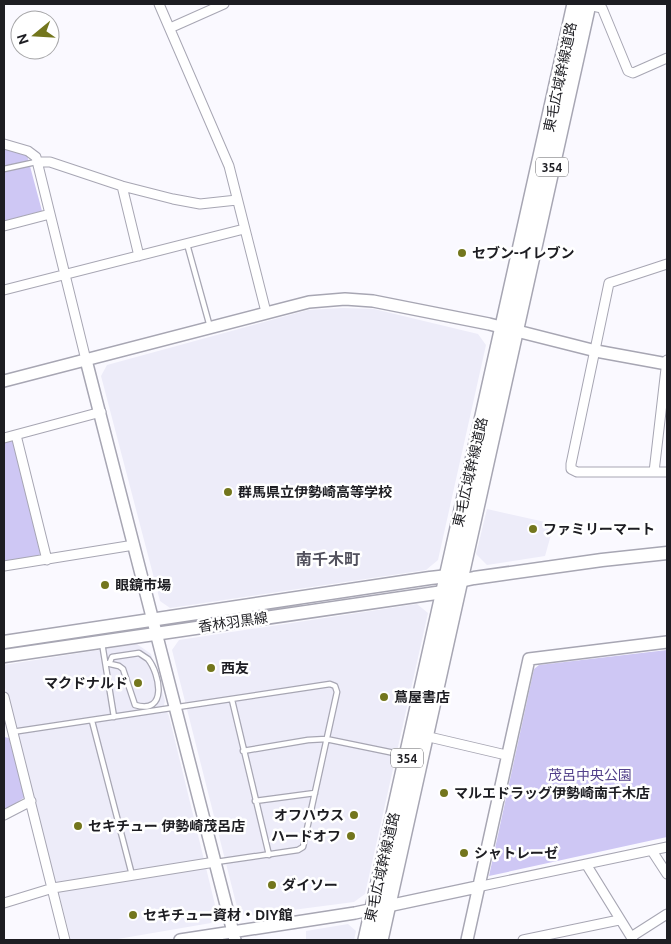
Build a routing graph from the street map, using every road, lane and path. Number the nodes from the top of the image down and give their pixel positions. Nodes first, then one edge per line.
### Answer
1 (159, 4) edge
2 (224, 4) edge
3 (584, 4) edge
4 (170, 28) junction
5 (667, 58) edge
6 (4, 144) edge
7 (37, 162) junction
8 (4, 170) edge
9 (122, 186) junction
10 (237, 200) junction
11 (50, 214) junction
12 (4, 226) edge
13 (244, 229) junction
14 (187, 244) junction
15 (139, 256) junction
16 (667, 264) edge
17 (65, 274) junction
18 (4, 290) edge
19 (266, 312) junction
20 (210, 327) junction
21 (510, 328) junction
22 (596, 351) junction
23 (86, 360) junction
24 (667, 360) edge
25 (667, 364) edge
26 (4, 381) edge
27 (101, 412) junction
28 (16, 435) junction
29 (4, 438) edge
30 (654, 472) junction
31 (667, 472) edge
32 (134, 545) junction
33 (667, 553) edge
34 (47, 560) junction
35 (4, 566) edge
36 (454, 579) junction
37 (444, 592) junction
38 (154, 619) junction
39 (157, 633) junction
40 (4, 642) edge
41 (102, 642) junction
42 (667, 642) edge
43 (4, 656) edge
44 (108, 663) junction
45 (4, 697) edge
46 (232, 700) junction
47 (177, 707) junction
48 (114, 717) junction
49 (92, 721) junction
50 (8, 732) edge
51 (425, 736) junction
52 (326, 739) junction
53 (243, 751) junction
54 (407, 755) junction
55 (506, 755) junction
56 (314, 793) junction
57 (31, 801) junction
58 (255, 801) junction
59 (4, 815) edge
60 (667, 847) edge
61 (652, 851) junction
62 (269, 855) junction
63 (215, 862) junction
64 (586, 864) junction
65 (667, 874) edge
66 (132, 875) junction
67 (477, 887) junction
68 (53, 888) junction
69 (4, 903) edge
70 (388, 907) junction
71 (372, 910) junction
72 (667, 914) edge
73 (619, 920) junction
74 (234, 937) edge
75 (558, 937) edge
76 (632, 939) edge
77 (66, 940) edge
78 (180, 940) edge
79 (366, 940) edge
80 (380, 940) edge
81 (467, 940) edge
82 (523, 940) edge

1 - 4 street
2 - 4 street
3 - 5 street
3 - 21 highway, 東毛広域幹線道路 / 354
4 - 10 street
6 - 7 street
7 - 8 lane
7 - 9 street
7 - 11 street
9 - 10 street
9 - 15 street
10 - 13 street
11 - 12 street
11 - 17 street
13 - 14 street
13 - 19 street
14 - 15 street
14 - 20 lane
15 - 17 street
16 - 22 street
17 - 18 street
17 - 23 street
19 - 20 street
19 - 21 street
20 - 23 street
21 - 22 street
21 - 36 highway, 東毛広域幹線道路 / 354
22 - 25 street
22 - 30 street
23 - 26 street
23 - 27 street
24 - 25 street
25 - 30 street
27 - 28 street
27 - 32 street
28 - 29 street
28 - 34 street
30 - 31 street
32 - 34 street
32 - 38 street
33 - 36 main road, 香林羽黒線
34 - 35 street
36 - 37 highway, 東毛広域幹線道路 / 354
36 - 38 main road, 香林羽黒線
36 - 51 highway, 東毛広域幹線道路 / 354
37 - 39 main road, 香林羽黒線
37 - 54 highway, 東毛広域幹線道路 / 354
38 - 39 street
38 - 40 main road, 香林羽黒線
39 - 41 main road, 香林羽黒線
39 - 47 street
41 - 43 main road, 香林羽黒線
41 - 44 lane
42 - 55 street
44 - 44 lane
44 - 48 lane
45 - 50 street
46 - 47 lane
46 - 52 lane
46 - 53 lane
47 - 48 lane
47 - 63 street
48 - 49 lane
49 - 50 lane
49 - 66 lane
50 - 57 street
51 - 55 street
51 - 70 highway, 東毛広域幹線道路 / 354
52 - 53 lane
52 - 54 lane
52 - 56 lane
53 - 58 lane
54 - 71 highway, 東毛広域幹線道路 / 354
55 - 67 street
56 - 58 lane
56 - 62 lane
57 - 59 street
57 - 68 street
58 - 62 lane
60 - 61 street
61 - 64 street
61 - 65 street
62 - 63 lane
63 - 66 street
63 - 74 street
64 - 67 street
64 - 73 street
66 - 68 street
67 - 70 street
67 - 81 street
68 - 69 street
68 - 77 street
70 - 71 street
70 - 80 highway, 東毛広域幹線道路 / 354
71 - 74 street
71 - 79 highway, 東毛広域幹線道路 / 354
72 - 76 street
73 - 75 street
73 - 76 street
74 - 78 street
75 - 82 street

